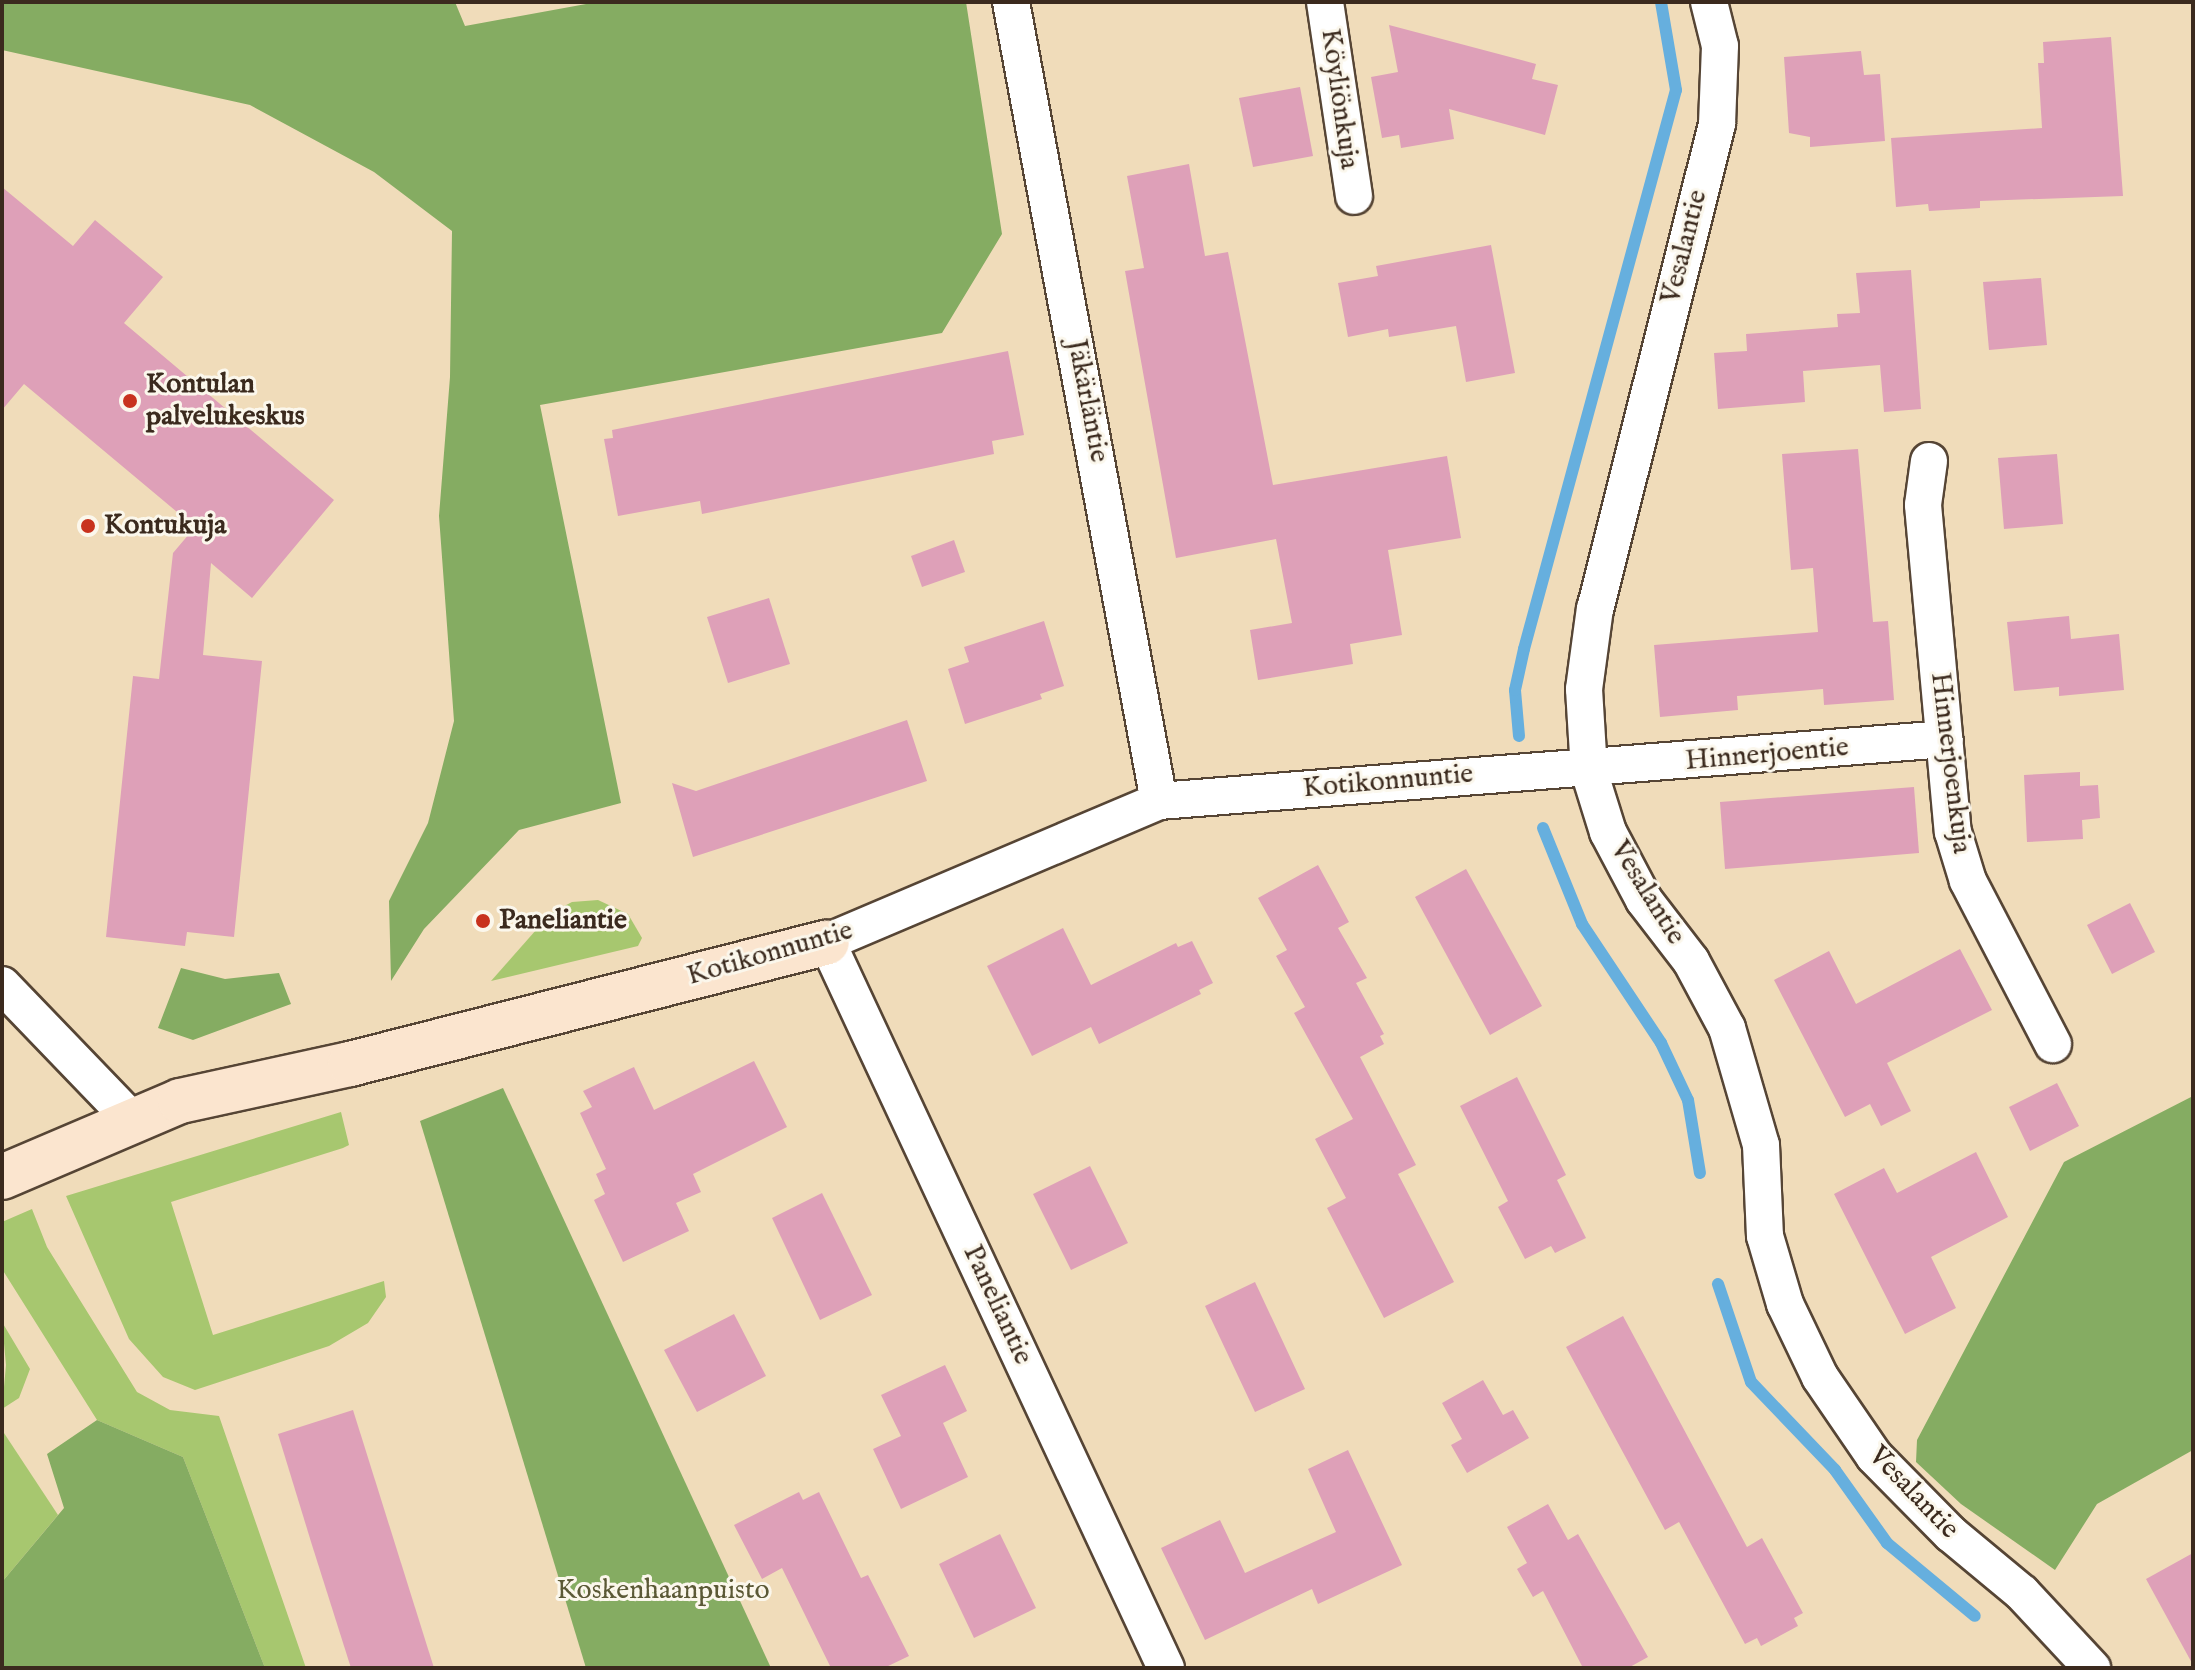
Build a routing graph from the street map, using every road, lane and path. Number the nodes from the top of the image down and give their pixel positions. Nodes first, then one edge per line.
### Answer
1 (1011, 2) edge
2 (1325, 2) edge
3 (1709, 2) edge
4 (1354, 196) dead end
5 (1929, 461) dead end
6 (1945, 739) junction
7 (1589, 771) junction
8 (1159, 801) junction
9 (827, 942) junction
10 (2, 985) edge
11 (2053, 1044) dead end
12 (131, 1119) junction
13 (2, 1177) edge
14 (1166, 1668) edge
15 (2092, 1668) edge

1 - 8 street, Jäkärläntie
2 - 4 street, Köyliönkuja
3 - 7 street, Vesalantie
5 - 6 street, Hinnerjoenkuja
6 - 7 street, Hinnerjoentie
6 - 11 street, Hinnerjoenkuja
7 - 8 street, Kotikonnuntie
7 - 15 street, Vesalantie
8 - 9 street, Kotikonnuntie
9 - 12 street, Kotikonnuntie
9 - 14 street, Paneliantie
10 - 12 street
12 - 13 street, Kotikonnuntie

